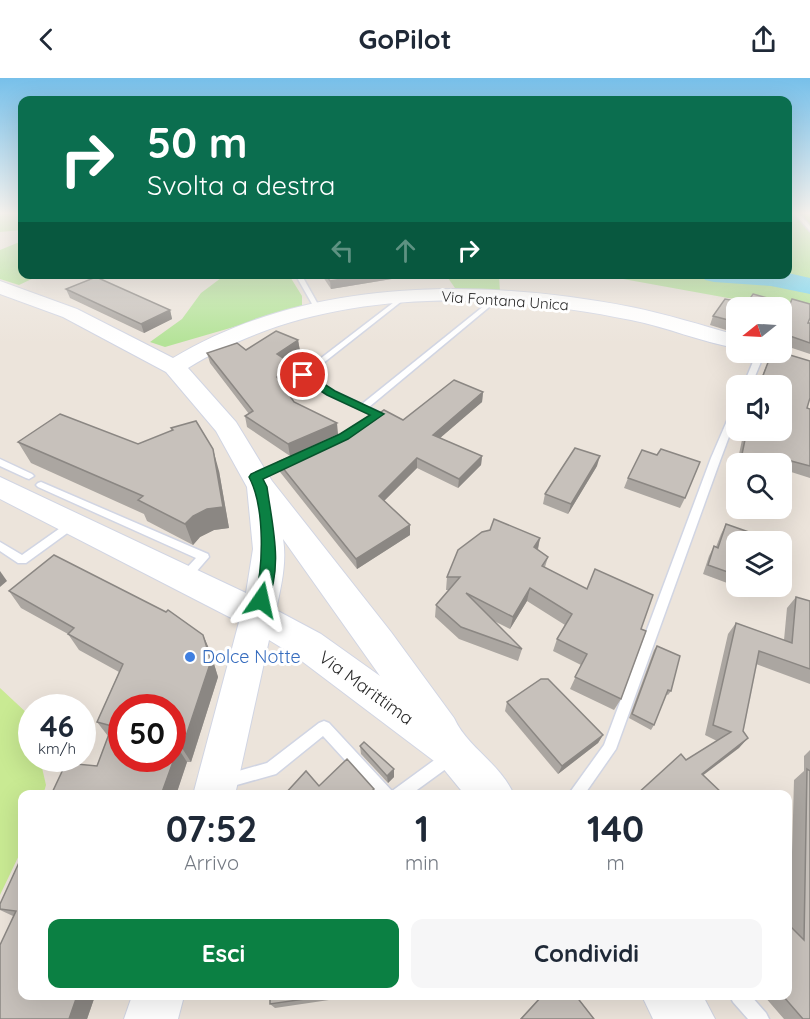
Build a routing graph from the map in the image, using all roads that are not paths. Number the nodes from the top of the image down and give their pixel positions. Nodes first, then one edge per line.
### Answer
1 (301, 279) edge
2 (0, 286) edge
3 (404, 297) junction
4 (497, 298) junction
5 (317, 308) junction
6 (726, 339) edge
7 (765, 363) edge
8 (174, 367) junction
9 (756, 375) edge
10 (363, 406) junction
11 (726, 434) edge
12 (337, 440) edge
13 (304, 456) edge
14 (0, 462) edge
15 (14, 482) edge
16 (258, 482) junction
17 (41, 485) dead end
18 (70, 514) junction
19 (0, 546) edge
20 (256, 615) junction
21 (456, 753) junction
22 (215, 789) edge
23 (382, 790) edge
24 (405, 790) edge
25 (489, 790) edge
26 (579, 790) edge
27 (157, 1000) edge
28 (671, 1000) edge
29 (743, 1000) edge
30 (151, 1019) edge
31 (688, 1019) edge
32 (760, 1019) edge

1 - 5 lane
2 - 8 main road
3 - 4 main road, Via Fontana Unica
3 - 5 main road, Via Fontana Unica
3 - 10 lane
4 - 6 main road, Via Fontana Unica
4 - 10 lane
5 - 8 main road, Via Fontana Unica
7 - 9 lane
8 - 16 main road
10 - 12 lane
11 - 26 lane
13 - 16 lane
14 - 15 lane
15 - 18 main road, Via Marittima
16 - 20 main road
16 - 21 main road
17 - 18 lane
18 - 19 lane
18 - 20 main road, Via Marittima
20 - 21 main road, Via Marittima
20 - 22 main road
21 - 24 lane
21 - 25 main road, Via Marittima
22 - 23 lane
27 - 30 main road
28 - 31 main road
29 - 32 lane

